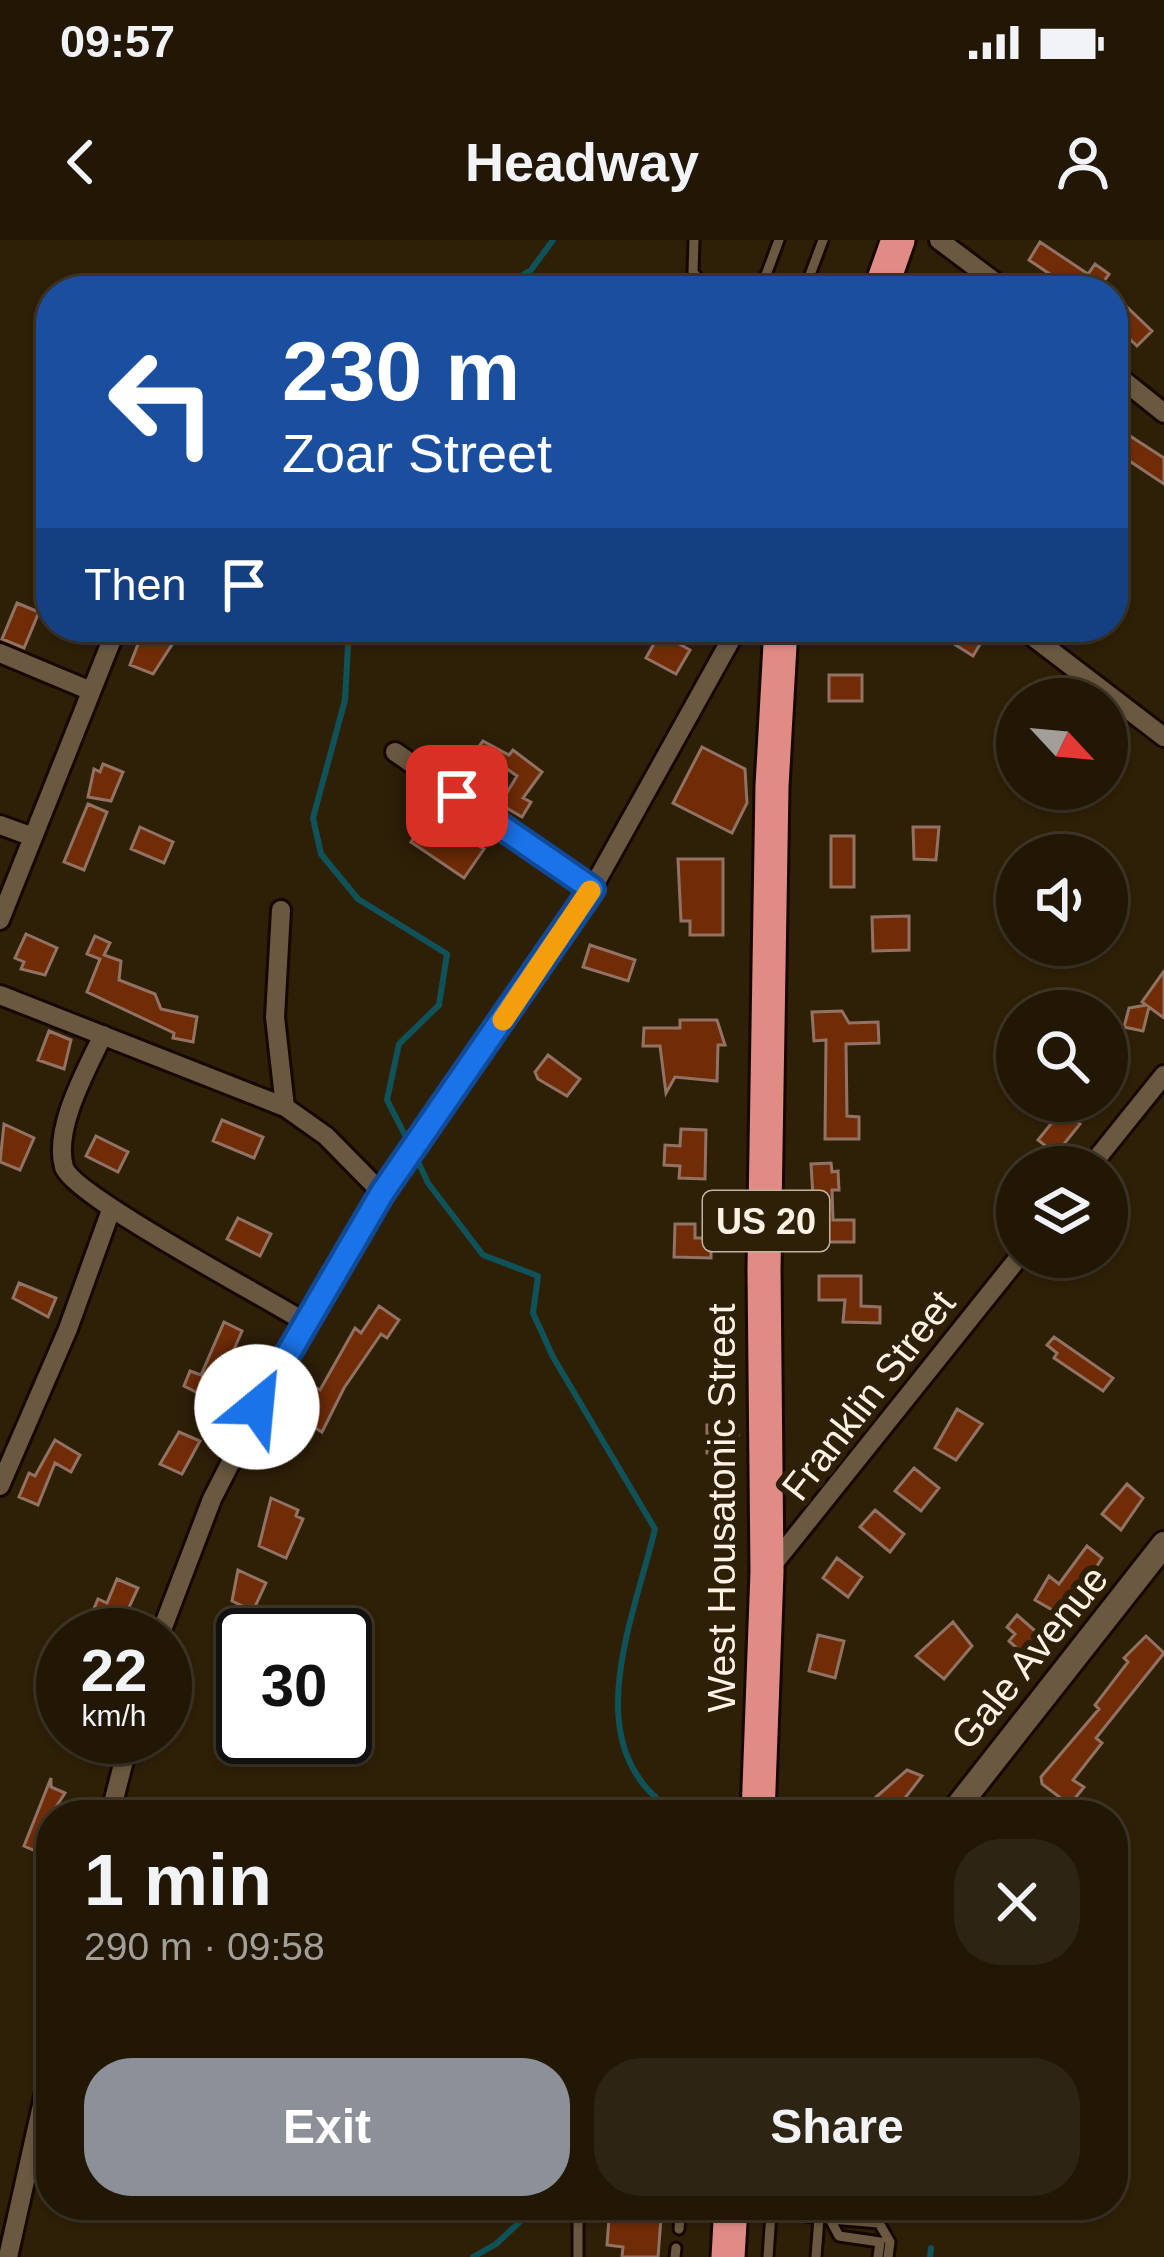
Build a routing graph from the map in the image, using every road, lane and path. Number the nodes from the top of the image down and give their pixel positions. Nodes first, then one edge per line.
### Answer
1 (694, 240) edge
2 (779, 240) edge
3 (823, 240) edge
4 (898, 240) edge
5 (939, 240) edge
6 (696, 276) edge
7 (766, 276) edge
8 (810, 276) edge
9 (885, 276) edge
10 (986, 276) edge
11 (1128, 384) edge
12 (1164, 413) edge
13 (111, 642) edge
14 (730, 642) edge
15 (780, 642) edge
16 (1040, 642) edge
17 (0, 653) edge
18 (91, 691) junction
19 (1164, 737) edge
20 (395, 752) dead end
21 (0, 825) edge
22 (33, 837) junction
23 (592, 889) junction
24 (281, 910) dead end
25 (0, 920) edge
26 (0, 995) edge
27 (103, 1035) junction
28 (1164, 1075) edge
29 (285, 1107) junction
30 (1107, 1146) edge
31 (382, 1193) junction
32 (111, 1210) junction
33 (1002, 1278) edge
34 (303, 1321) junction
35 (0, 1486) edge
36 (1164, 1544) edge
37 (767, 1572) junction
38 (170, 1608) edge
39 (123, 1764) edge
40 (114, 1800) edge
41 (759, 1800) edge
42 (963, 1800) edge
43 (36, 2132) edge
44 (578, 2220) edge
45 (680, 2220) edge
46 (732, 2220) edge
47 (771, 2220) edge
48 (824, 2220) edge
49 (826, 2220) edge
50 (846, 2220) edge
51 (679, 2229) dead end
52 (801, 2253) dead end
53 (772, 2254) edge
54 (816, 2256) edge
55 (8, 2257) edge
56 (578, 2257) edge
57 (728, 2257) edge
58 (878, 2257) edge
59 (889, 2257) edge

1 - 6 lane
2 - 7 lane
3 - 8 lane
4 - 9 highway
5 - 10 street
11 - 12 street
13 - 18 street
14 - 23 street
15 - 37 highway, West Housatonic Street / US 20
16 - 19 street
17 - 18 street
18 - 22 street
20 - 23 street
21 - 22 street
22 - 25 street
23 - 31 street
24 - 29 street
26 - 27 street
27 - 29 street
27 - 32 street
28 - 30 street
29 - 31 street
31 - 34 street
32 - 34 street
32 - 35 street
33 - 37 street, Franklin Street
34 - 38 street
36 - 42 street, Gale Avenue
37 - 41 highway, West Housatonic Street / US 20
39 - 40 street
43 - 55 street
44 - 56 lane
45 - 51 lane
46 - 57 highway
47 - 53 lane
48 - 54 lane
49 - 58 lane
50 - 59 lane
52 - 54 lane

